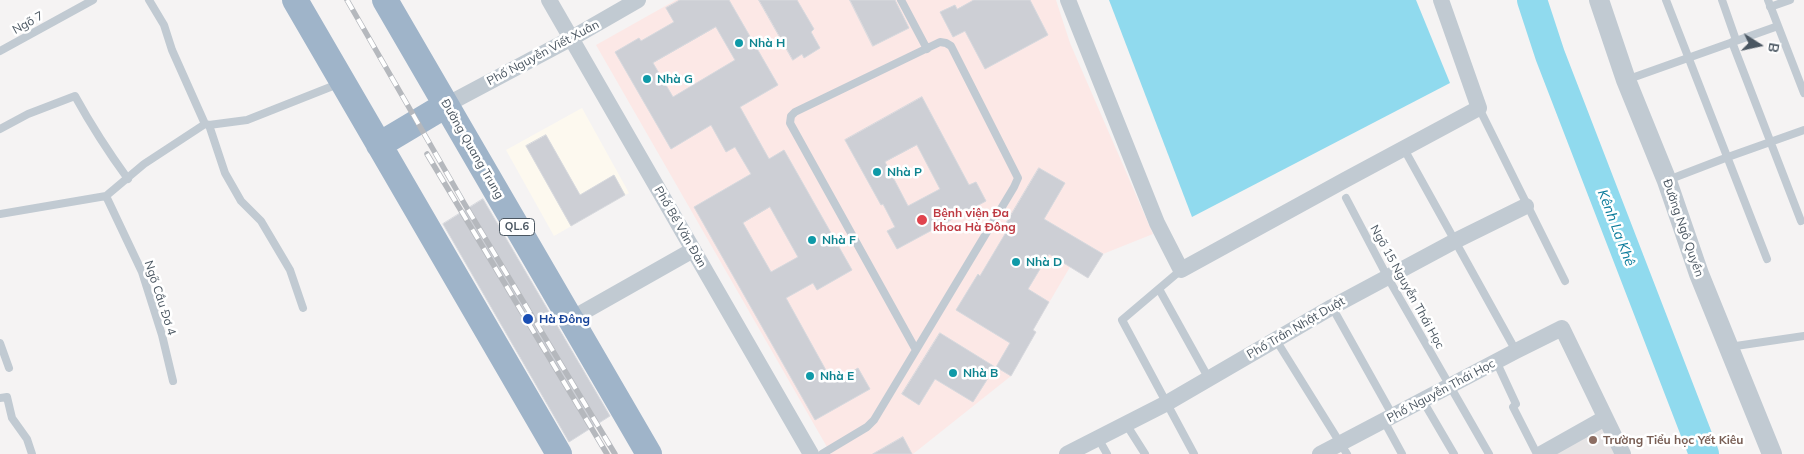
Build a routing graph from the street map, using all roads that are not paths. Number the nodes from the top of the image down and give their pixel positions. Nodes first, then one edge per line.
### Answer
1 (93, 0) edge
2 (149, 0) edge
3 (295, 0) edge
4 (385, 0) edge
5 (549, 0) edge
6 (638, 0) edge
7 (901, 0) edge
8 (1068, 0) edge
9 (1441, 0) edge
10 (1600, 0) edge
11 (1666, 0) edge
12 (1722, 0) edge
13 (1790, 0) edge
14 (1769, 3) edge
15 (1778, 26) junction
16 (572, 38) junction
17 (1734, 41) junction
18 (927, 49) junction
19 (0, 51) edge
20 (1687, 57) junction
21 (1626, 80) junction
22 (342, 82) junction
23 (1804, 94) edge
24 (446, 105) junction
25 (1479, 108) junction
26 (207, 125) junction
27 (0, 129) edge
28 (1804, 130) edge
29 (1772, 142) junction
30 (379, 145) junction
31 (1404, 149) junction
32 (1728, 157) junction
33 (128, 179) junction
34 (1666, 181) junction
35 (106, 196) junction
36 (1346, 198) dead end
37 (1526, 206) junction
38 (0, 214) edge
39 (1801, 220) dead end
40 (1455, 241) junction
41 (693, 250) junction
42 (1767, 259) dead end
43 (1181, 270) junction
44 (1388, 278) junction
45 (1565, 280) dead end
46 (1159, 289) junction
47 (1332, 307) junction
48 (303, 308) dead end
49 (571, 319) junction
50 (1804, 336) edge
51 (1276, 340) junction
52 (0, 343) edge
53 (1728, 347) junction
54 (916, 350) junction
55 (1516, 351) junction
56 (1496, 361) junction
57 (9, 368) dead end
58 (1209, 379) junction
59 (173, 382) dead end
60 (1449, 386) junction
61 (0, 398) edge
62 (1423, 401) junction
63 (1167, 403) junction
64 (1605, 418) junction
65 (1388, 419) junction
66 (1126, 423) junction
67 (1098, 438) junction
68 (1344, 449) edge
69 (32, 454) edge
70 (559, 454) edge
71 (649, 454) edge
72 (811, 454) edge
73 (822, 454) edge
74 (1067, 454) edge
75 (1107, 454) edge
76 (1144, 454) edge
77 (1194, 454) edge
78 (1320, 454) edge
79 (1402, 454) edge
80 (1454, 454) edge
81 (1489, 454) edge
82 (1537, 454) edge
83 (1541, 454) edge
84 (1623, 454) edge
85 (1772, 454) edge

1 - 19 lane, Ngõ 7
2 - 26 lane
3 - 22 highway
4 - 24 highway, Đường Quang Trung / QL.6
5 - 16 street, Phố Bế Văn Đàn
6 - 16 street, Phố Nguyễn Viết Xuân
7 - 18 lane
8 - 43 street
9 - 25 street
10 - 21 street, Đường Ngô Quyền
11 - 20 lane
12 - 17 lane
13 - 14 lane
14 - 15 lane
15 - 17 lane
15 - 23 lane
16 - 24 street, Phố Nguyễn Viết Xuân
16 - 41 street, Phố Bế Văn Đàn
17 - 20 lane
17 - 29 lane
18 - 54 lane
18 - 54 lane
20 - 21 lane
20 - 32 lane
21 - 34 street, Đường Ngô Quyền
22 - 26 lane
22 - 30 highway
24 - 30 highway
24 - 49 highway, Đường Quang Trung / QL.6
25 - 31 street
25 - 37 lane
26 - 33 lane
26 - 48 lane
27 - 33 lane
28 - 29 lane
29 - 32 lane
29 - 39 lane
30 - 70 highway
31 - 40 lane
31 - 43 street
32 - 34 lane
32 - 42 lane
33 - 35 lane
34 - 53 street, Đường Ngô Quyền
35 - 38 lane
35 - 59 lane, Ngõ Cầu Đơ 4
36 - 44 lane, Ngõ 15 Nguyễn Thái Học
37 - 40 street, Phố Trần Nhật Duật
37 - 45 lane
40 - 44 street, Phố Trần Nhật Duật
40 - 55 lane
41 - 49 street
41 - 72 street, Phố Bế Văn Đàn
43 - 46 lane
44 - 47 street, Phố Trần Nhật Duật
44 - 60 lane, Ngõ 15 Nguyễn Thái Học
46 - 58 lane
46 - 63 lane
47 - 51 street, Phố Trần Nhật Duật
47 - 65 lane
49 - 71 highway, Đường Quang Trung / QL.6
50 - 53 lane
51 - 58 street, Phố Trần Nhật Duật
51 - 68 lane
52 - 57 lane
53 - 85 street, Đường Ngô Quyền
54 - 73 lane
55 - 56 street, Phố Nguyễn Thái Học
55 - 64 street, Phố Nguyễn Thái Học
56 - 60 street, Phố Nguyễn Thái Học
56 - 82 lane
58 - 63 street, Phố Trần Nhật Duật
60 - 62 street, Phố Nguyễn Thái Học
60 - 81 lane, Ngõ 15 Nguyễn Thái Học
61 - 69 lane
62 - 65 street, Phố Nguyễn Thái Học
62 - 80 lane
63 - 66 street, Phố Trần Nhật Duật
63 - 77 lane
64 - 83 street
64 - 84 street
65 - 68 street, Phố Nguyễn Thái Học
65 - 79 lane
66 - 67 street, Phố Trần Nhật Duật
66 - 76 lane
67 - 74 street, Phố Trần Nhật Duật
67 - 75 lane
68 - 78 street, Phố Nguyễn Thái Học

